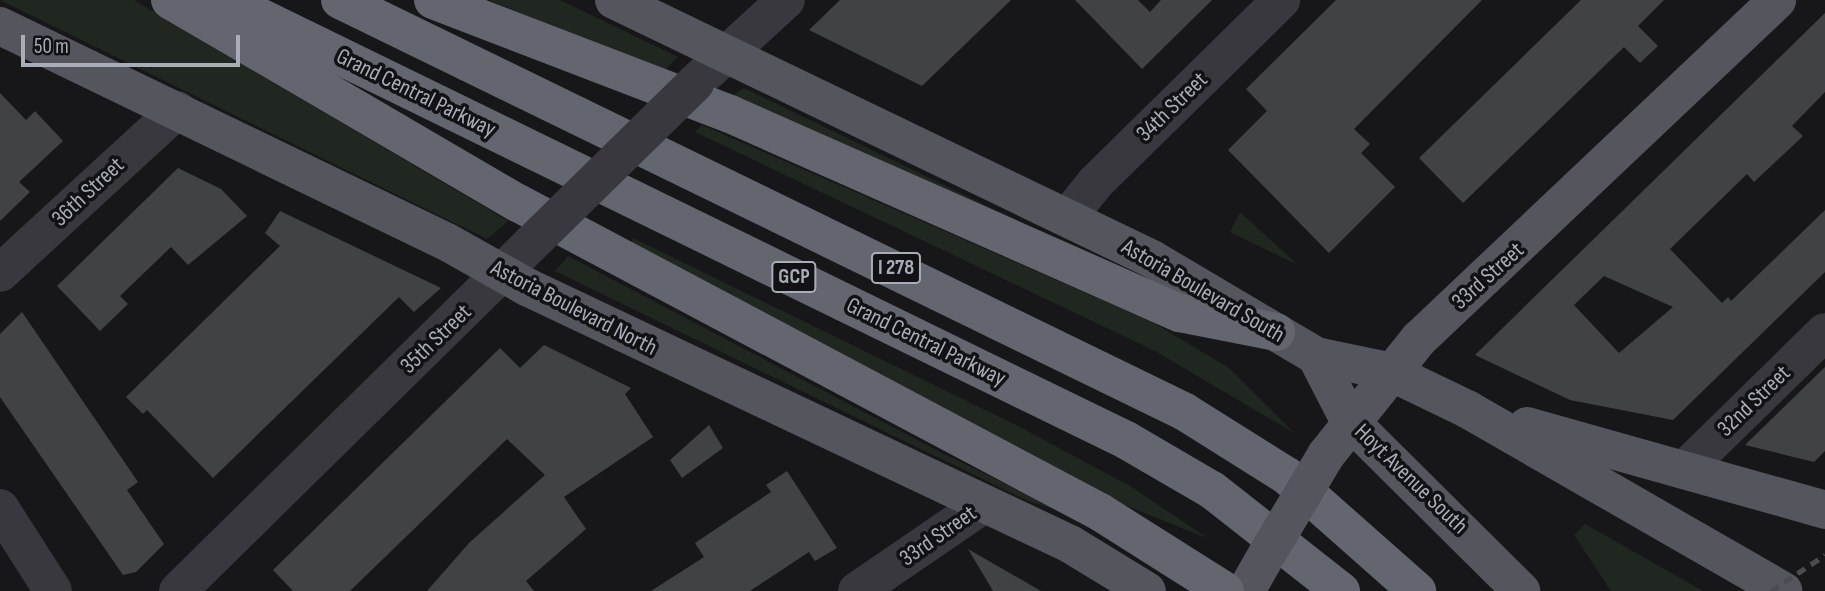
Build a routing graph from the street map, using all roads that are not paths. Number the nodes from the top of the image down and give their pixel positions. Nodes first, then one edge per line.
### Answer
1 (170, 0) edge
2 (225, 0) edge
3 (340, 0) edge
4 (433, 0) edge
5 (614, 0) edge
6 (786, 0) edge
7 (1281, 0) edge
8 (1777, 0) edge
9 (0, 26) edge
10 (727, 54) junction
11 (177, 110) junction
12 (1068, 217) junction
13 (0, 273) edge
14 (502, 273) junction
15 (1276, 332) junction
16 (1825, 332) edge
17 (1316, 356) junction
18 (1388, 371) junction
19 (1467, 409) junction
20 (1349, 420) junction
21 (1684, 470) junction
22 (984, 503) junction
23 (0, 508) edge
24 (1825, 510) edge
25 (53, 591) edge
26 (178, 591) edge
27 (857, 591) edge
28 (1147, 591) edge
29 (1224, 591) edge
30 (1246, 591) edge
31 (1340, 591) edge
32 (1417, 591) edge
33 (1521, 591) edge
34 (1783, 591) edge

1 - 29 highway
2 - 31 highway, Grand Central Parkway / GCP
3 - 32 highway, I 278
4 - 15 highway
5 - 10 main road, Astoria Boulevard South
6 - 10 street, 35th Street
7 - 12 street, 34th Street
8 - 18 main road, 33rd Street
9 - 11 main road, Astoria Boulevard North
10 - 12 main road, Astoria Boulevard South
10 - 14 street, 35th Street, bridge
11 - 13 street, 36th Street
11 - 14 main road, Astoria Boulevard North
12 - 15 main road, Astoria Boulevard South
14 - 22 main road, Astoria Boulevard North
14 - 26 street, 35th Street
15 - 17 main road, Astoria Boulevard South
16 - 21 street, 32nd Street
17 - 18 main road, Astoria Boulevard South
17 - 20 main road, Hoyt Avenue South
18 - 19 main road, Astoria Boulevard South
18 - 20 main road, 33rd Street
19 - 21 main road
19 - 34 main road, Astoria Boulevard South
20 - 30 main road, 33rd Street, bridge
20 - 33 main road, Hoyt Avenue South
21 - 24 main road
22 - 27 street, 33rd Street
22 - 28 main road, Astoria Boulevard North
23 - 25 street

